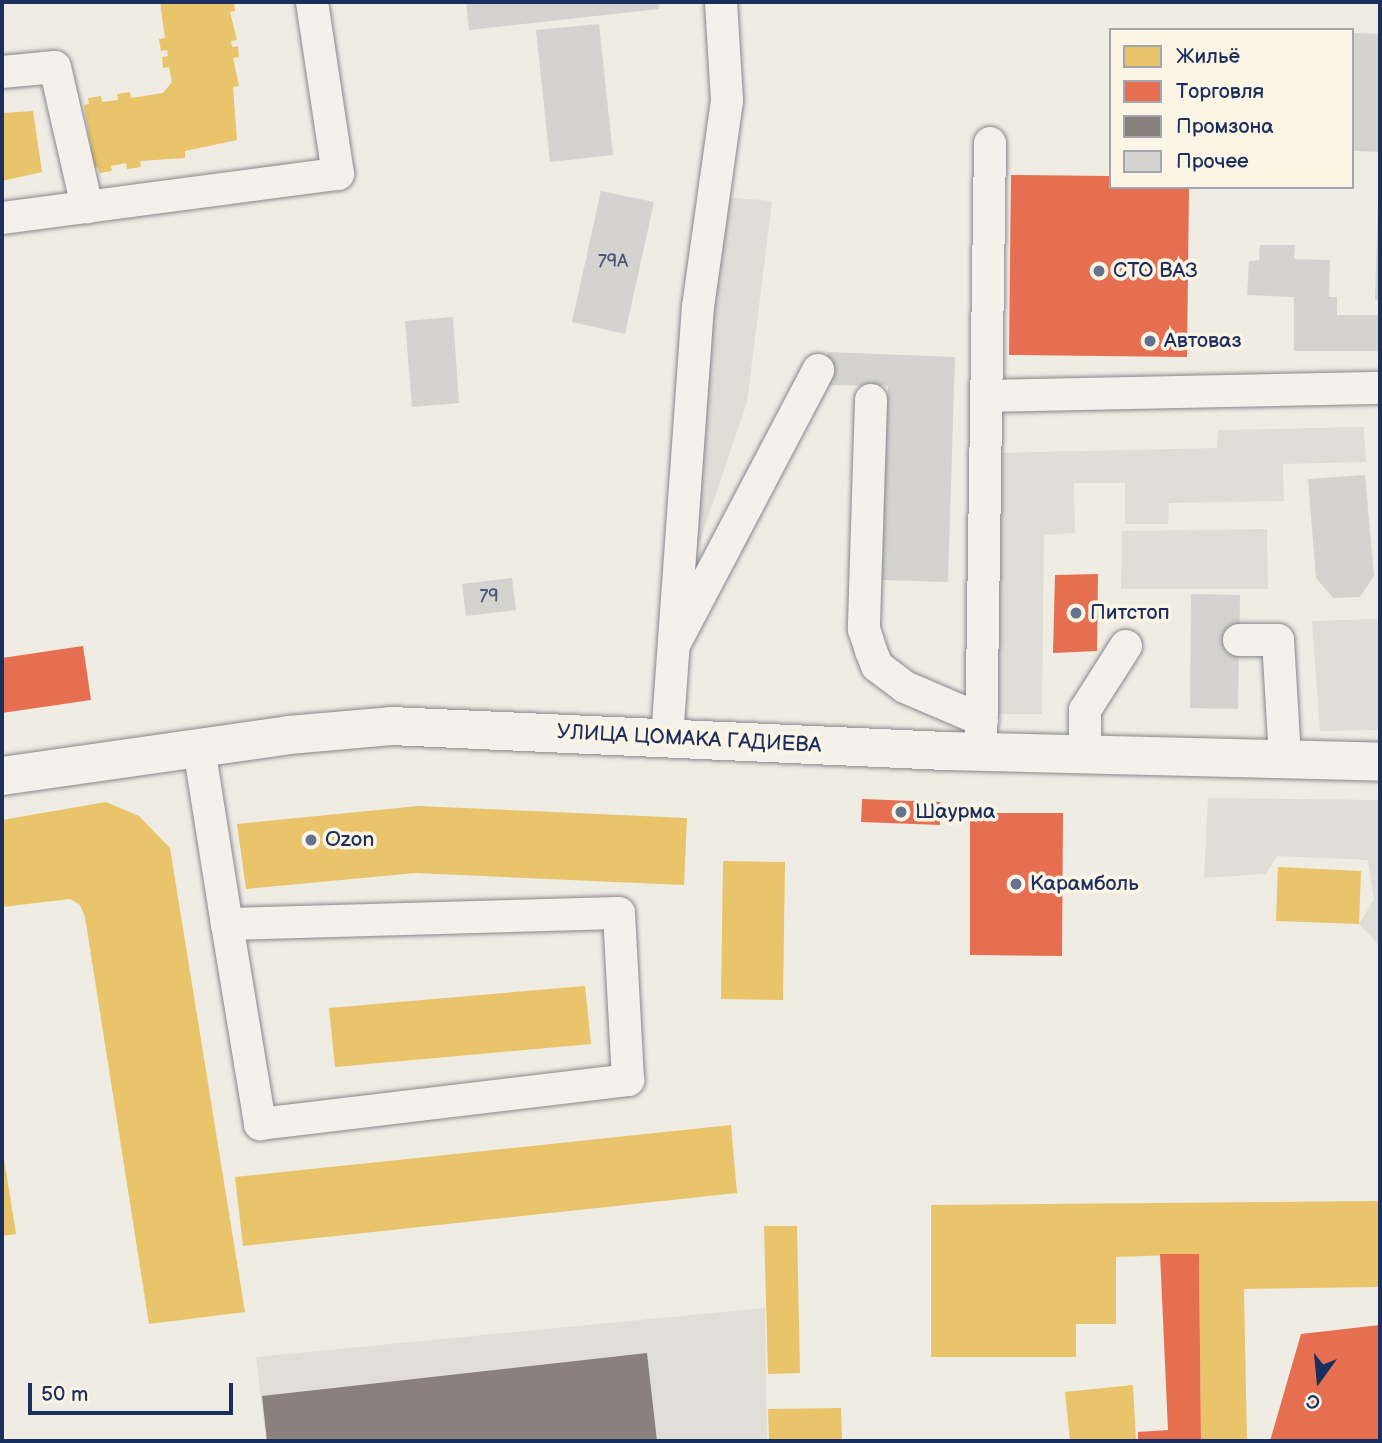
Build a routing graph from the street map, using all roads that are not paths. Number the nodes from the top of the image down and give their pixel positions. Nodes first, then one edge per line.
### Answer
1 (312, 2) edge
2 (721, 2) edge
3 (2, 72) edge
4 (990, 144) dead end
5 (87, 207) junction
6 (2, 218) edge
7 (818, 370) dead end
8 (1380, 388) edge
9 (989, 396) junction
10 (871, 400) dead end
11 (1239, 640) dead end
12 (1126, 646) dead end
13 (670, 652) junction
14 (982, 736) junction
15 (667, 738) junction
16 (199, 748) junction
17 (1085, 755) junction
18 (1285, 758) junction
19 (1380, 762) edge
20 (2, 776) edge
21 (228, 923) junction

1 - 5 lane
2 - 13 lane
3 - 5 lane
4 - 9 lane
5 - 6 lane
7 - 13 lane
8 - 9 lane
9 - 14 lane
10 - 14 lane
11 - 18 lane
12 - 17 lane
13 - 15 lane
14 - 15 main road, УЛИЦА ЦОМАКА ГАДИЕВА
14 - 17 main road, УЛИЦА ЦОМАКА ГАДИЕВА
15 - 16 main road, УЛИЦА ЦОМАКА ГАДИЕВА
16 - 20 main road, УЛИЦА ЦОМАКА ГАДИЕВА
16 - 21 lane
17 - 18 main road, УЛИЦА ЦОМАКА ГАДИЕВА
18 - 19 main road, УЛИЦА ЦОМАКА ГАДИЕВА
21 - 21 lane

